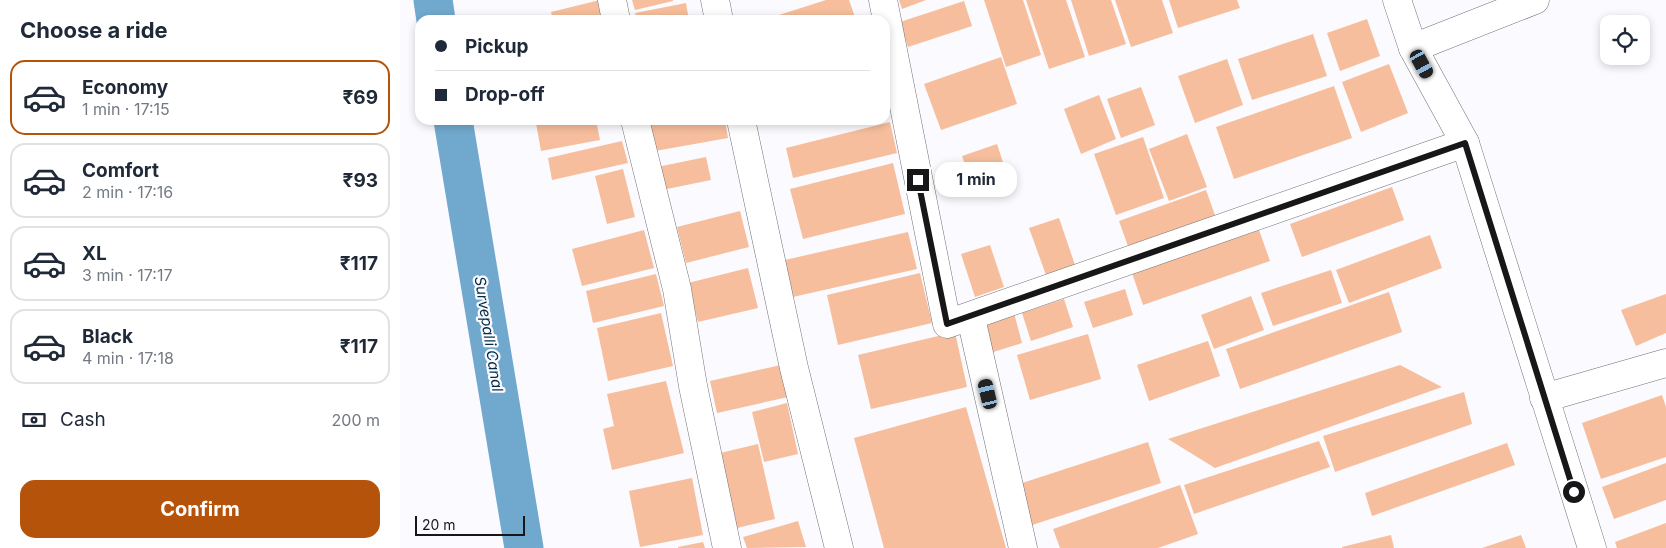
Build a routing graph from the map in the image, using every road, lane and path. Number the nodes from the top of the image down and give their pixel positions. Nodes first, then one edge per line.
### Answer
1 (612, 0) edge
2 (715, 0) edge
3 (883, 0) edge
4 (1397, 0) edge
5 (1534, 0) edge
6 (615, 15) edge
7 (718, 15) edge
8 (886, 15) edge
9 (890, 35) edge
10 (1413, 48) junction
11 (636, 125) edge
12 (742, 125) edge
13 (1465, 143) junction
14 (971, 318) junction
15 (1666, 363) edge
16 (1544, 398) junction
17 (727, 548) edge
18 (838, 548) edge
19 (1023, 548) edge
20 (1592, 548) edge

1 - 6 street
2 - 7 street
3 - 8 street
4 - 10 street
5 - 10 street
9 - 14 street
10 - 13 street
11 - 17 street
12 - 18 street
13 - 14 street
13 - 16 street
14 - 19 street
15 - 16 street
16 - 20 street

